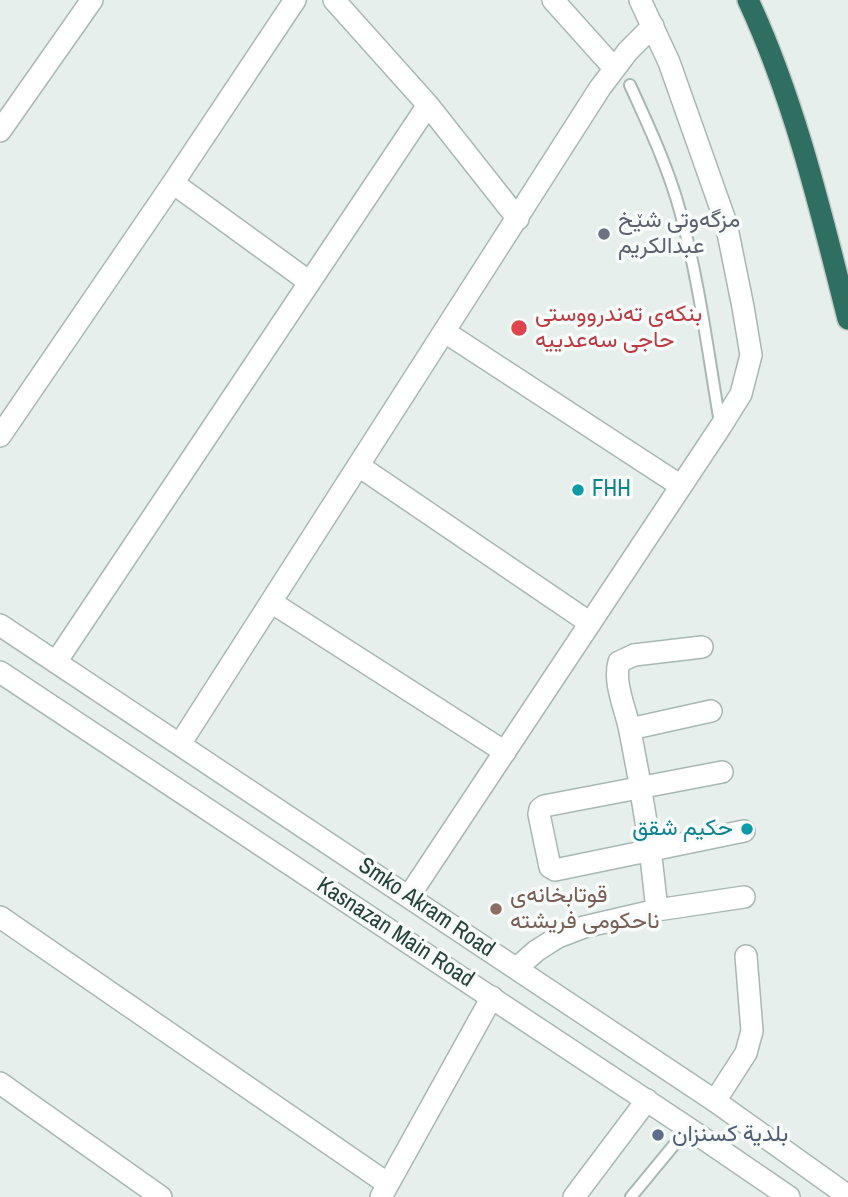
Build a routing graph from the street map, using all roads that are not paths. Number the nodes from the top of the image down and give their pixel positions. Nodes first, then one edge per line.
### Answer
1 (92, 0) edge
2 (295, 0) edge
3 (334, 0) edge
4 (553, 0) edge
5 (640, 0) edge
6 (748, 0) edge
7 (653, 26) junction
8 (614, 68) junction
9 (630, 86) dead end
10 (428, 105) junction
11 (0, 131) edge
12 (173, 183) junction
13 (517, 219) junction
14 (308, 281) junction
15 (848, 319) edge
16 (445, 332) junction
17 (9, 404) edge
18 (721, 426) junction
19 (0, 436) edge
20 (359, 466) junction
21 (681, 486) junction
22 (271, 602) junction
23 (590, 623) junction
24 (0, 625) edge
25 (702, 647) dead end
26 (56, 662) junction
27 (0, 672) edge
28 (711, 711) dead end
29 (630, 729) junction
30 (180, 744) junction
31 (505, 752) junction
32 (722, 772) dead end
33 (640, 788) junction
34 (744, 831) dead end
35 (651, 850) junction
36 (409, 896) junction
37 (744, 897) dead end
38 (657, 910) junction
39 (0, 917) edge
40 (746, 956) dead end
41 (517, 968) junction
42 (492, 997) junction
43 (0, 1083) edge
44 (647, 1100) junction
45 (715, 1101) junction
46 (688, 1128) junction
47 (384, 1190) edge
48 (848, 1196) edge
49 (162, 1197) edge
50 (574, 1197) edge
51 (631, 1197) edge
52 (789, 1197) edge

1 - 11 street
2 - 12 street
3 - 10 street
4 - 8 street
5 - 7 street
6 - 15 highway
7 - 8 street
7 - 18 street
8 - 13 street
9 - 18 lane
10 - 13 street
10 - 14 street
12 - 14 street
12 - 17 street
13 - 16 street
14 - 26 street
16 - 20 street
16 - 21 street
17 - 19 street
18 - 21 street
20 - 22 street
20 - 23 street
21 - 23 street
22 - 30 street
22 - 31 street
23 - 31 street
24 - 26 street, Smko Akram Road
25 - 29 street
26 - 30 street, Smko Akram Road
27 - 42 street, Kasnazan Main Road
28 - 29 street
29 - 33 street
30 - 36 street, Smko Akram Road
31 - 36 street
32 - 33 street
33 - 35 street
33 - 35 street
34 - 35 street
35 - 38 street
36 - 41 street, Smko Akram Road
37 - 38 street
38 - 41 street
39 - 47 street
40 - 45 street
41 - 45 street, Smko Akram Road
42 - 44 street, Kasnazan Main Road
42 - 47 street
43 - 49 street
44 - 46 street, Kasnazan Main Road
44 - 50 street
45 - 48 street, Smko Akram Road
46 - 51 lane
46 - 52 street, Kasnazan Main Road

